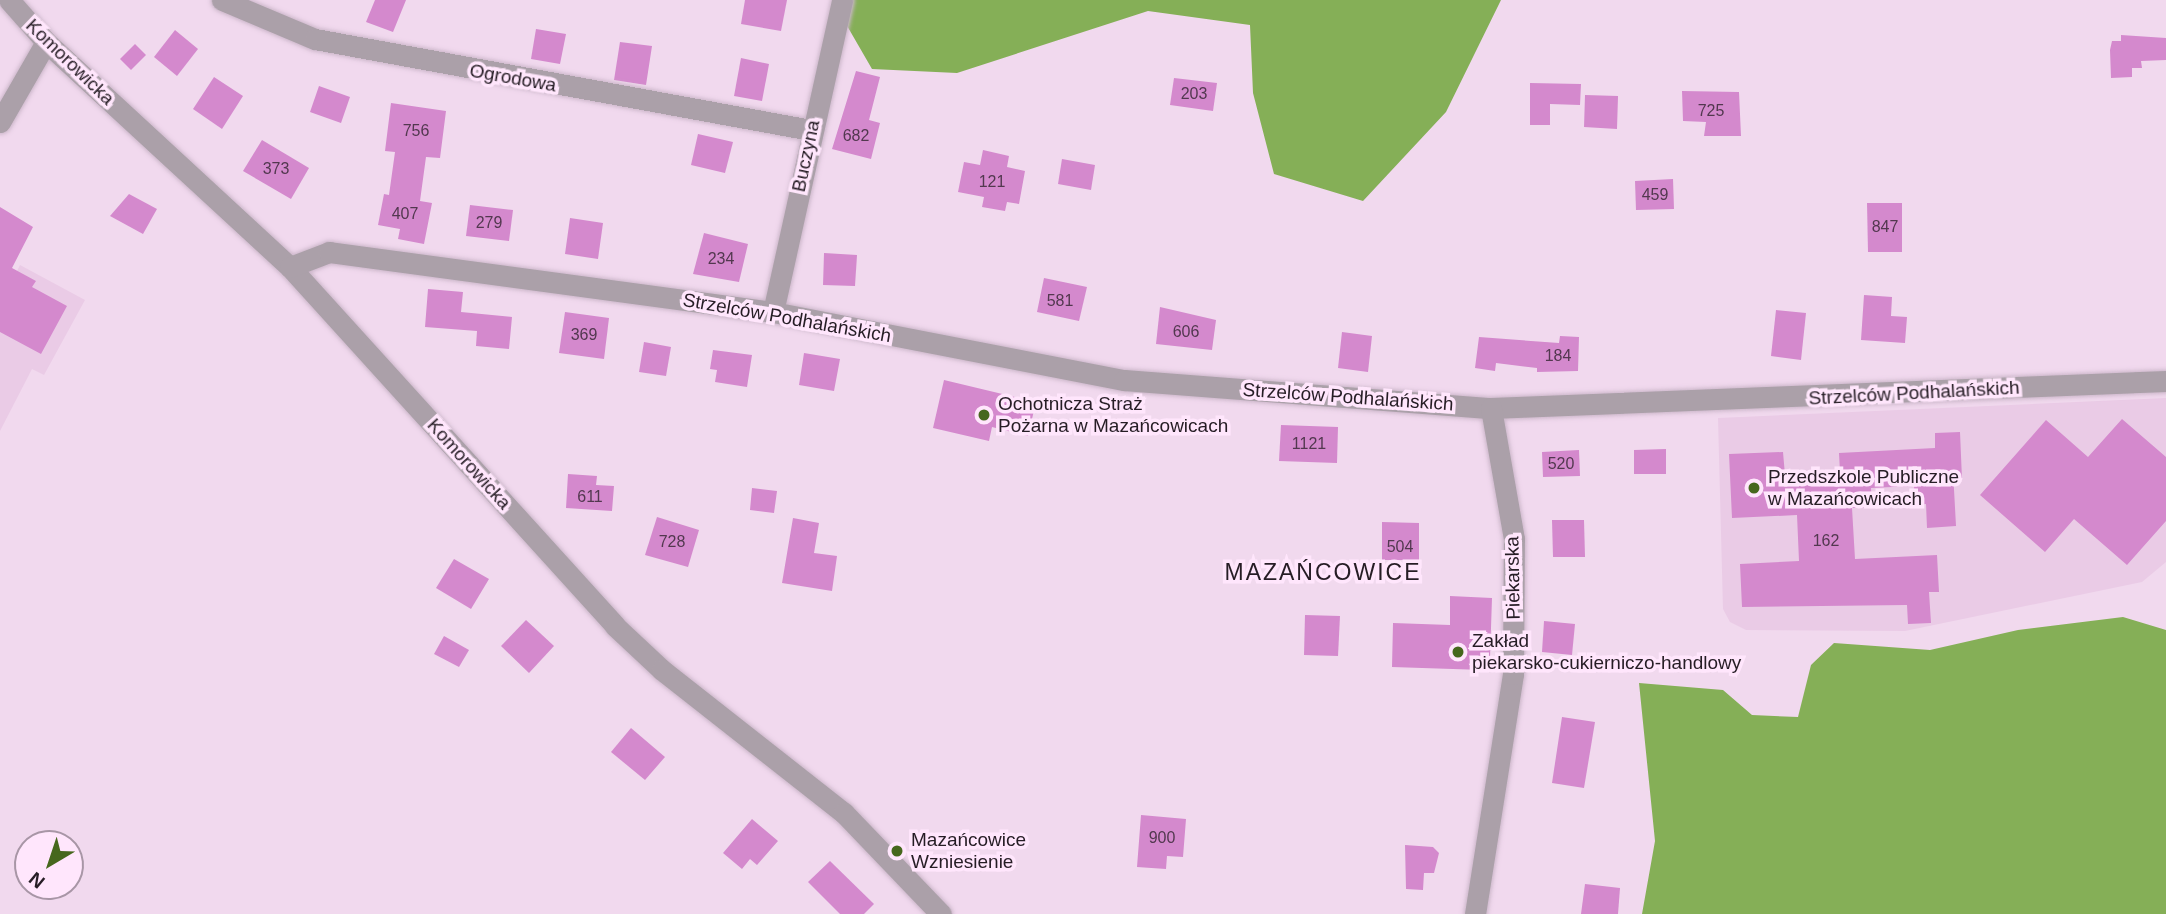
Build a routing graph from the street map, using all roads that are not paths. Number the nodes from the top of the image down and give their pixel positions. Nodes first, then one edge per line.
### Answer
1 (9, 0) edge
2 (222, 0) edge
3 (842, 0) edge
4 (46, 42) junction
5 (0, 122) edge
6 (811, 130) junction
7 (290, 267) junction
8 (773, 312) junction
9 (2166, 381) edge
10 (1491, 408) junction
11 (941, 914) edge
12 (1475, 914) edge

1 - 4 street, Komorowicka
2 - 6 street, Ogrodowa
3 - 6 street, Buczyna
4 - 5 street
4 - 7 street, Komorowicka
6 - 8 street, Buczyna
7 - 8 street, Strzelców Podhalańskich
7 - 11 street, Komorowicka
8 - 10 street, Strzelców Podhalańskich
9 - 10 street, Strzelców Podhalańskich
10 - 12 street, Piekarska

